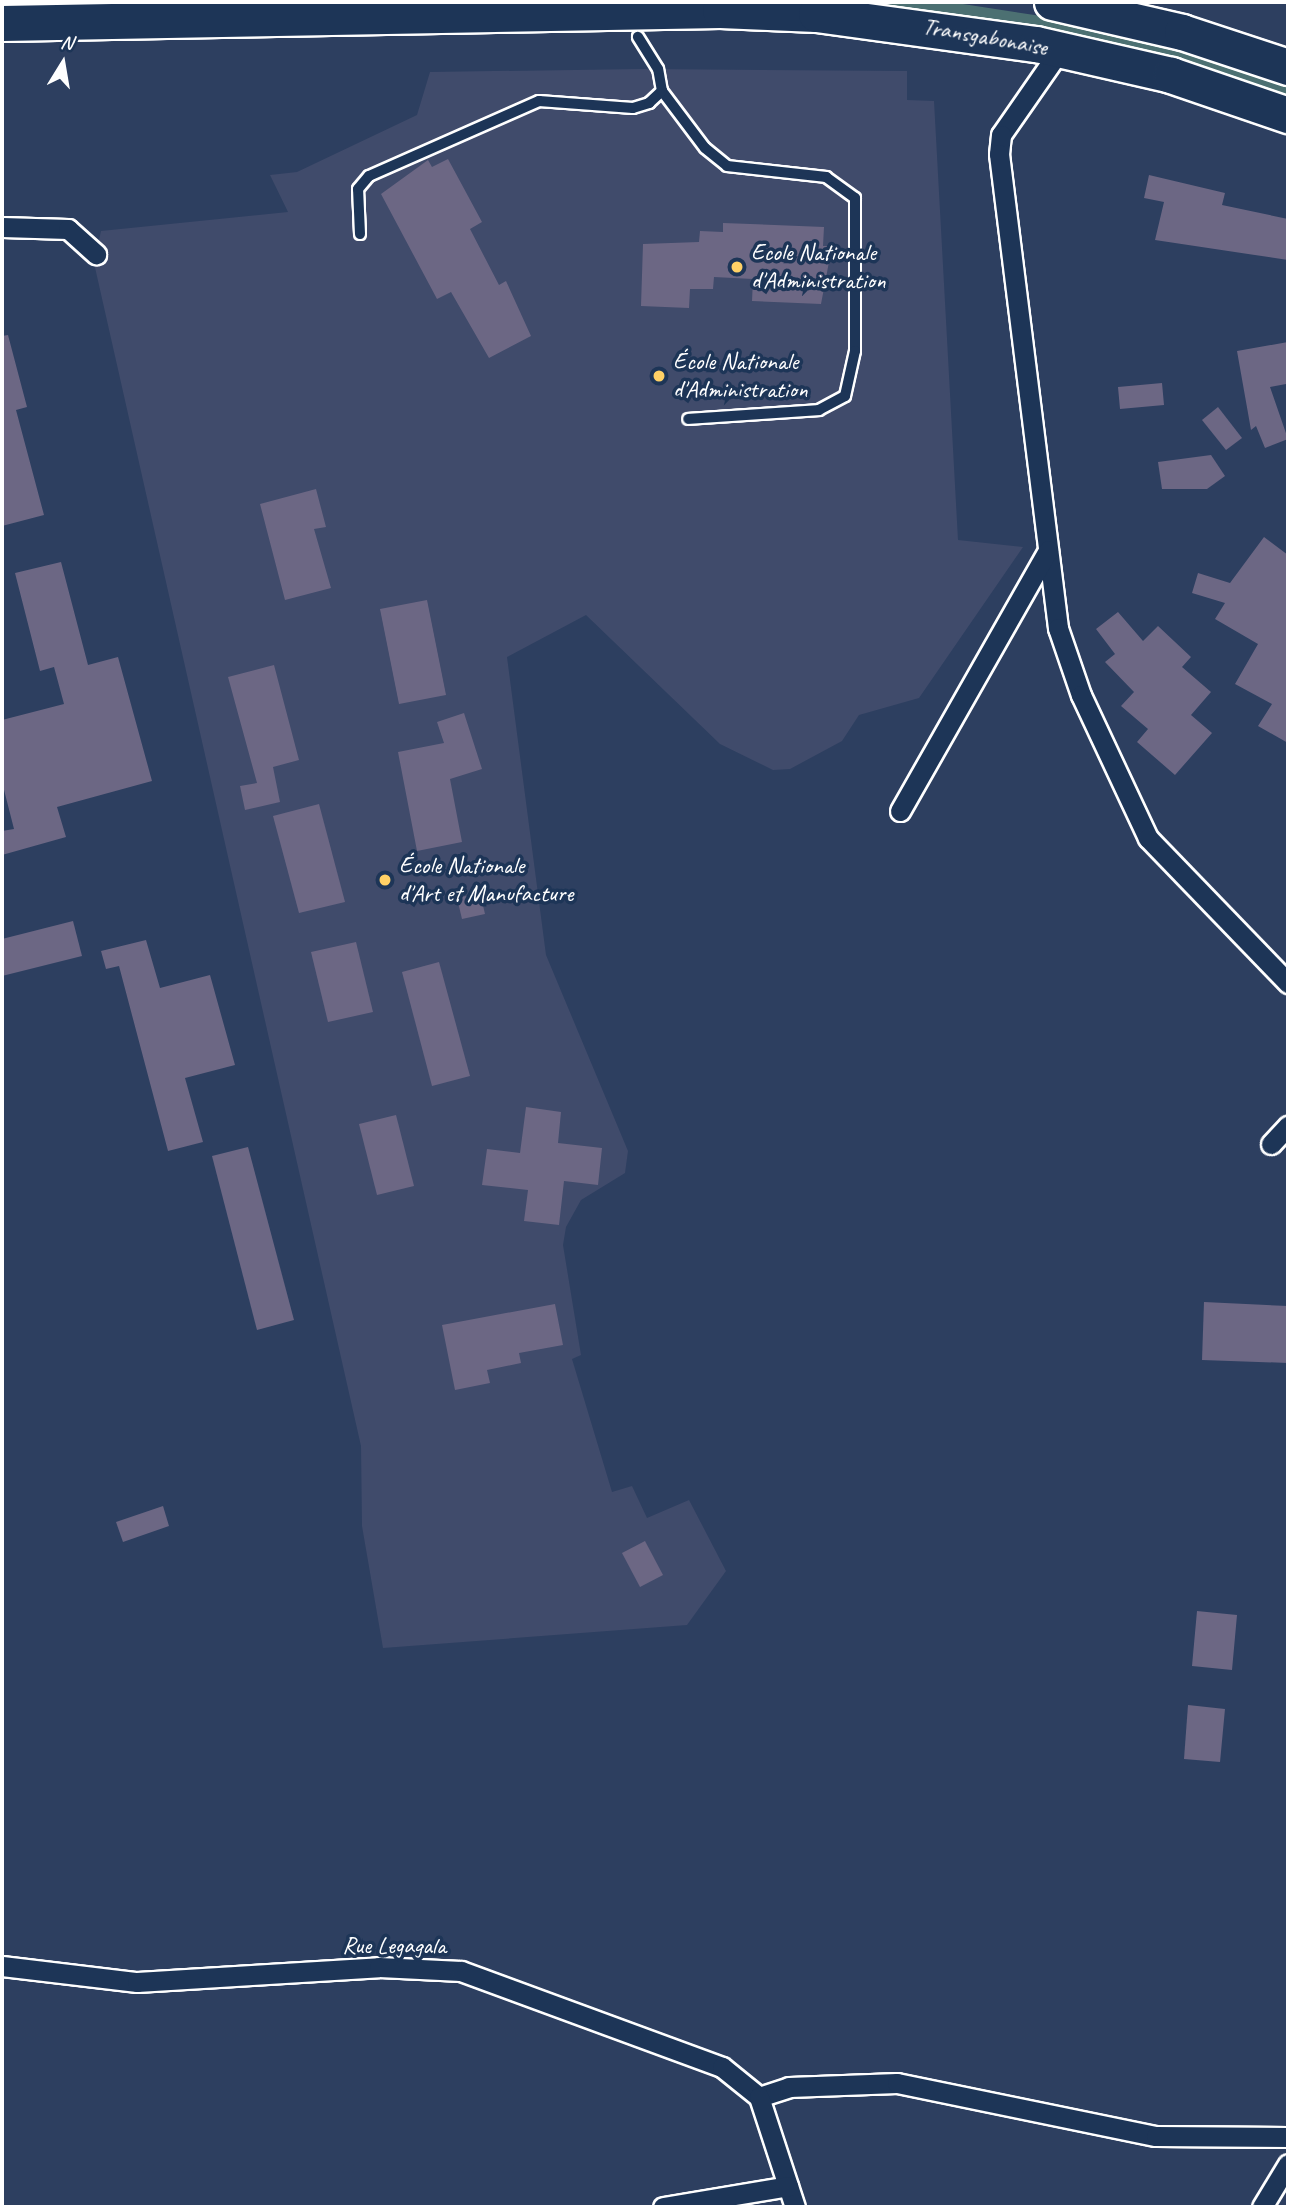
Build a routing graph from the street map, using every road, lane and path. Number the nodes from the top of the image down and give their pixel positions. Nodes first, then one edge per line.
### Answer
1 (1052, 2) edge
2 (2, 23) edge
3 (638, 37) dead end
4 (1060, 50) junction
5 (1288, 67) edge
6 (662, 90) junction
7 (1288, 115) edge
8 (2, 227) edge
9 (360, 234) dead end
10 (96, 254) dead end
11 (688, 419) dead end
12 (1048, 550) junction
13 (900, 811) dead end
14 (1288, 984) edge
15 (1288, 1126) edge
16 (1271, 1144) dead end
17 (2, 1966) edge
18 (759, 2097) junction
19 (1288, 2137) edge
20 (1288, 2164) edge
21 (788, 2186) junction
22 (663, 2207) edge
23 (795, 2207) edge
24 (1262, 2207) edge

1 - 5 highway, Transgabonaise
2 - 4 highway, Transgabonaise
3 - 6 lane
4 - 7 highway, Transgabonaise
4 - 12 street
6 - 9 lane
6 - 11 lane
8 - 10 street
12 - 13 street
12 - 14 street
15 - 16 street
17 - 18 street, Rue Legagala
18 - 19 street
18 - 21 street
20 - 24 street
21 - 22 street
21 - 23 street

